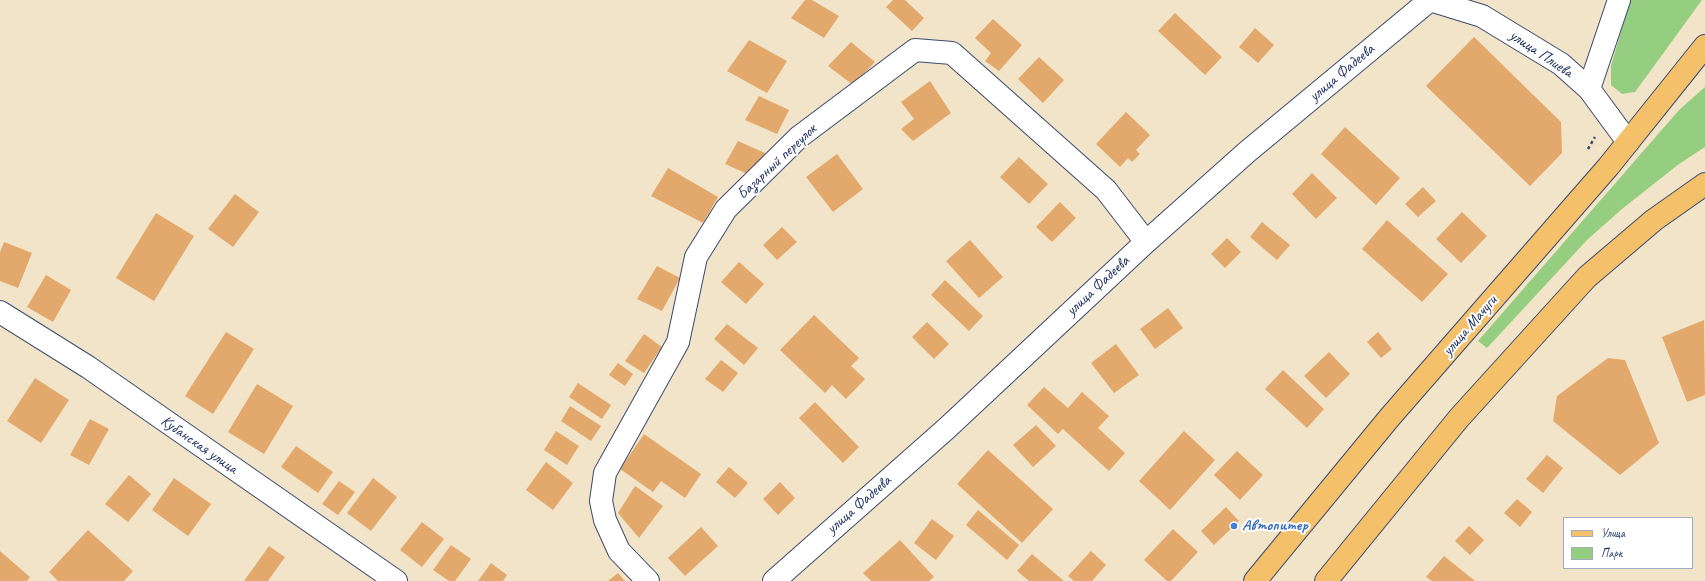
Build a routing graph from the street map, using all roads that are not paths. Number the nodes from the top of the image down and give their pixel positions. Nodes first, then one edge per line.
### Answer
1 (1430, 0) edge
2 (1619, 0) edge
3 (1705, 46) edge
4 (1705, 59) edge
5 (1686, 71) junction
6 (1589, 89) junction
7 (1628, 142) junction
8 (1705, 184) edge
9 (1146, 242) junction
10 (0, 312) edge
11 (1272, 561) junction
12 (396, 581) edge
13 (648, 581) edge
14 (774, 581) edge
15 (1255, 581) edge
16 (1266, 581) edge
17 (1326, 581) edge

1 - 6 street, улица Плиева
1 - 9 street, улица Фадеева
2 - 6 street
3 - 5 main road, улица Мачуги
4 - 5 main road
5 - 7 main road, улица Мачуги
6 - 7 street, улица Плиева
7 - 11 main road, улица Мачуги
8 - 17 main road
9 - 13 street, Базарный переулок
9 - 14 street, улица Фадеева
10 - 12 street, Кубанская улица
11 - 15 main road, улица Мачуги
11 - 16 main road

